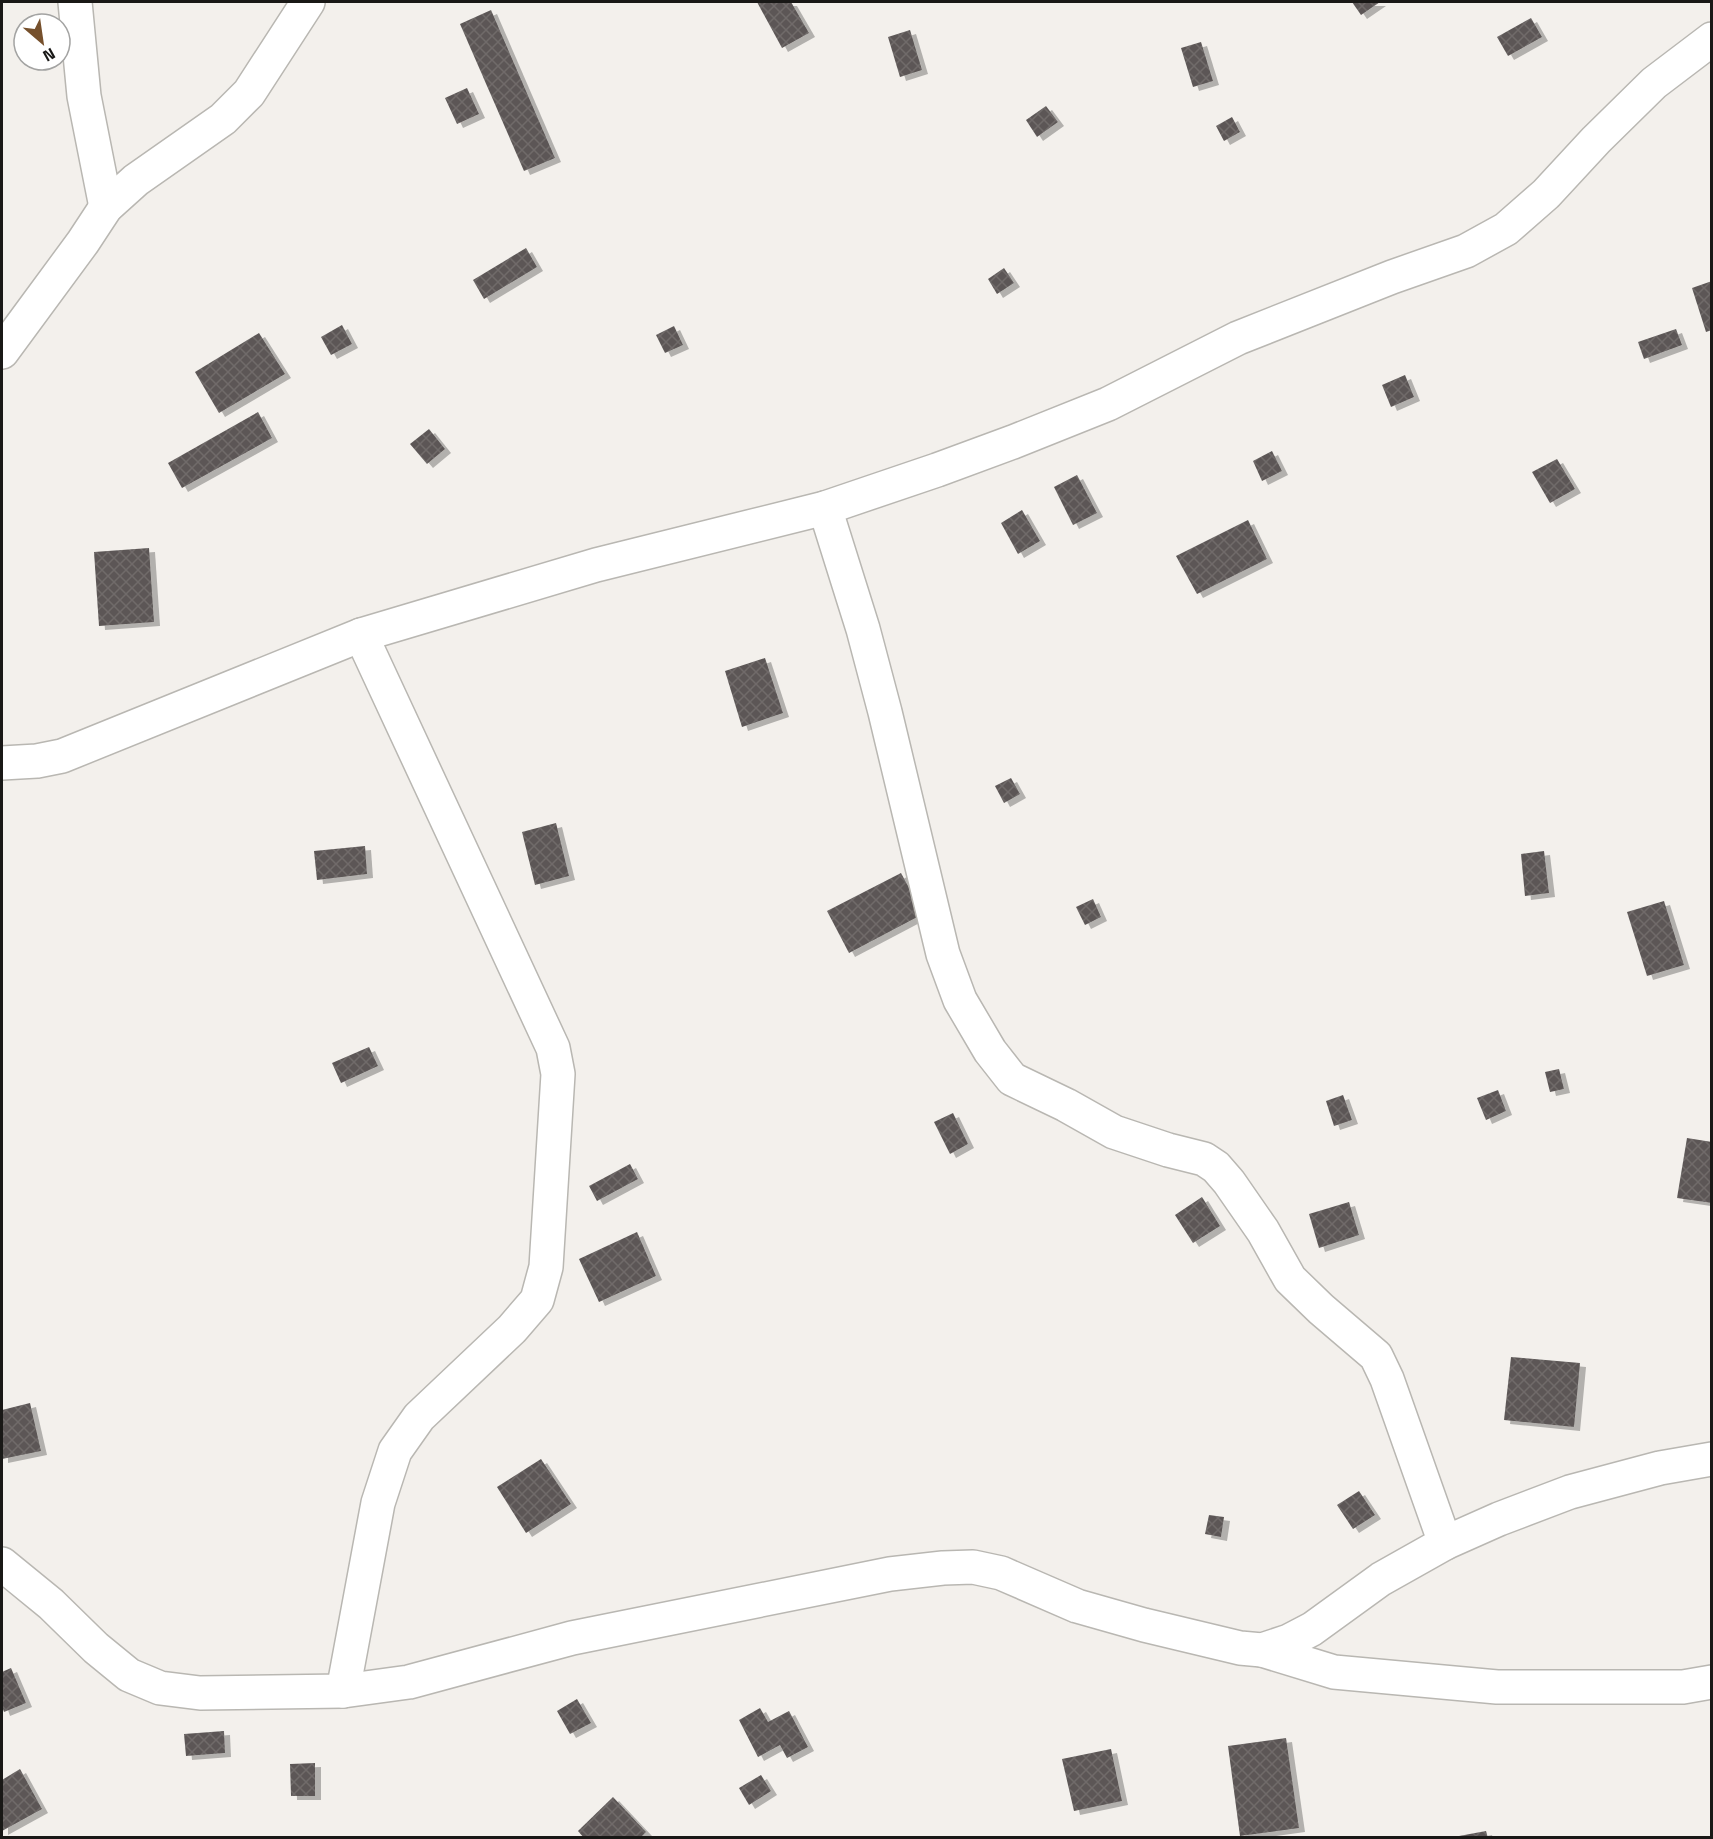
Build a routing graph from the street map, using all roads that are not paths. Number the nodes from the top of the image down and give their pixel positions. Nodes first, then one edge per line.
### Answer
1 (75, 2) edge
2 (308, 2) edge
3 (1712, 39) edge
4 (106, 207) junction
5 (2, 352) edge
6 (825, 508) junction
7 (361, 635) junction
8 (2, 763) edge
9 (1712, 1459) edge
10 (1445, 1542) junction
11 (2, 1564) edge
12 (1262, 1650) junction
13 (1712, 1682) edge
14 (343, 1691) junction

1 - 4 street
2 - 4 street
3 - 6 street
4 - 5 street
6 - 7 street
6 - 10 street
7 - 8 street
7 - 14 street
9 - 10 street
10 - 12 street
11 - 14 street
12 - 13 street
12 - 14 street

